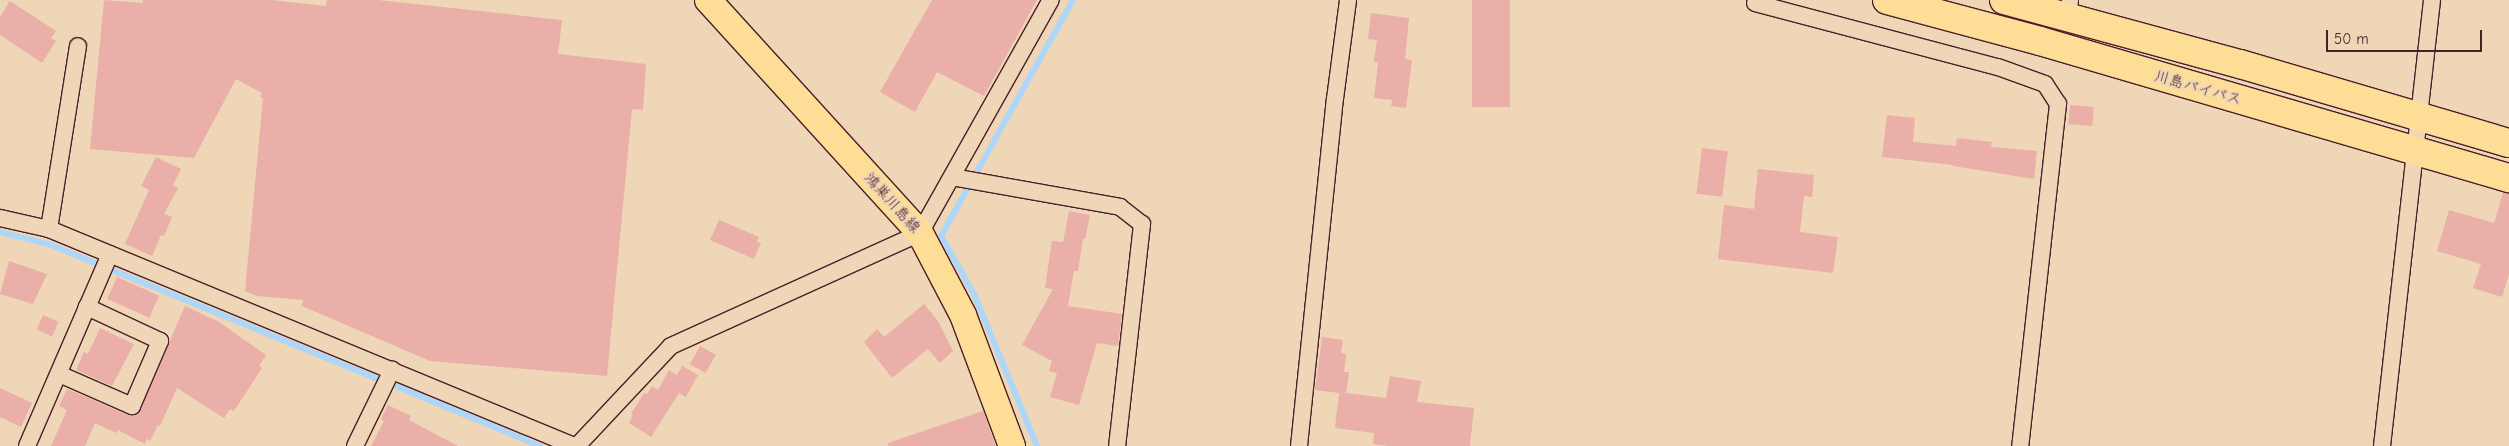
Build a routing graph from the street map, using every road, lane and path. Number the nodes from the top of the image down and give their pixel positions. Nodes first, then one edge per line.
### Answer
1 (708, 0) edge
2 (1051, 0) edge
3 (1348, 0) edge
4 (1886, 0) edge
5 (2004, 0) edge
6 (2432, 0) edge
7 (1755, 3) dead end
8 (2069, 9) edge
9 (78, 46) dead end
10 (2420, 116) junction
11 (2509, 143) edge
12 (2414, 151) junction
13 (952, 177) junction
14 (2509, 178) edge
15 (0, 218) edge
16 (49, 229) junction
17 (920, 233) junction
18 (110, 254) junction
19 (87, 307) junction
20 (392, 370) junction
21 (59, 374) junction
22 (27, 446) edge
23 (355, 446) edge
24 (576, 446) edge
25 (1012, 446) edge
26 (1117, 446) edge
27 (1299, 446) edge
28 (2020, 446) edge
29 (2382, 446) edge

1 - 17 main road, 鴻巣川島線
2 - 13 street
3 - 27 street
4 - 12 highway, 川島バイパス
5 - 8 highway
6 - 10 street
7 - 28 street
8 - 10 highway
9 - 16 street
10 - 11 highway
10 - 12 street
12 - 14 highway, 川島バイパス
12 - 29 street
13 - 17 street
13 - 26 street
15 - 16 street
16 - 18 street
17 - 24 street
17 - 25 main road, 鴻巣川島線
18 - 19 street
18 - 20 street
19 - 21 street
19 - 21 street
20 - 23 street
20 - 24 street
21 - 22 street

